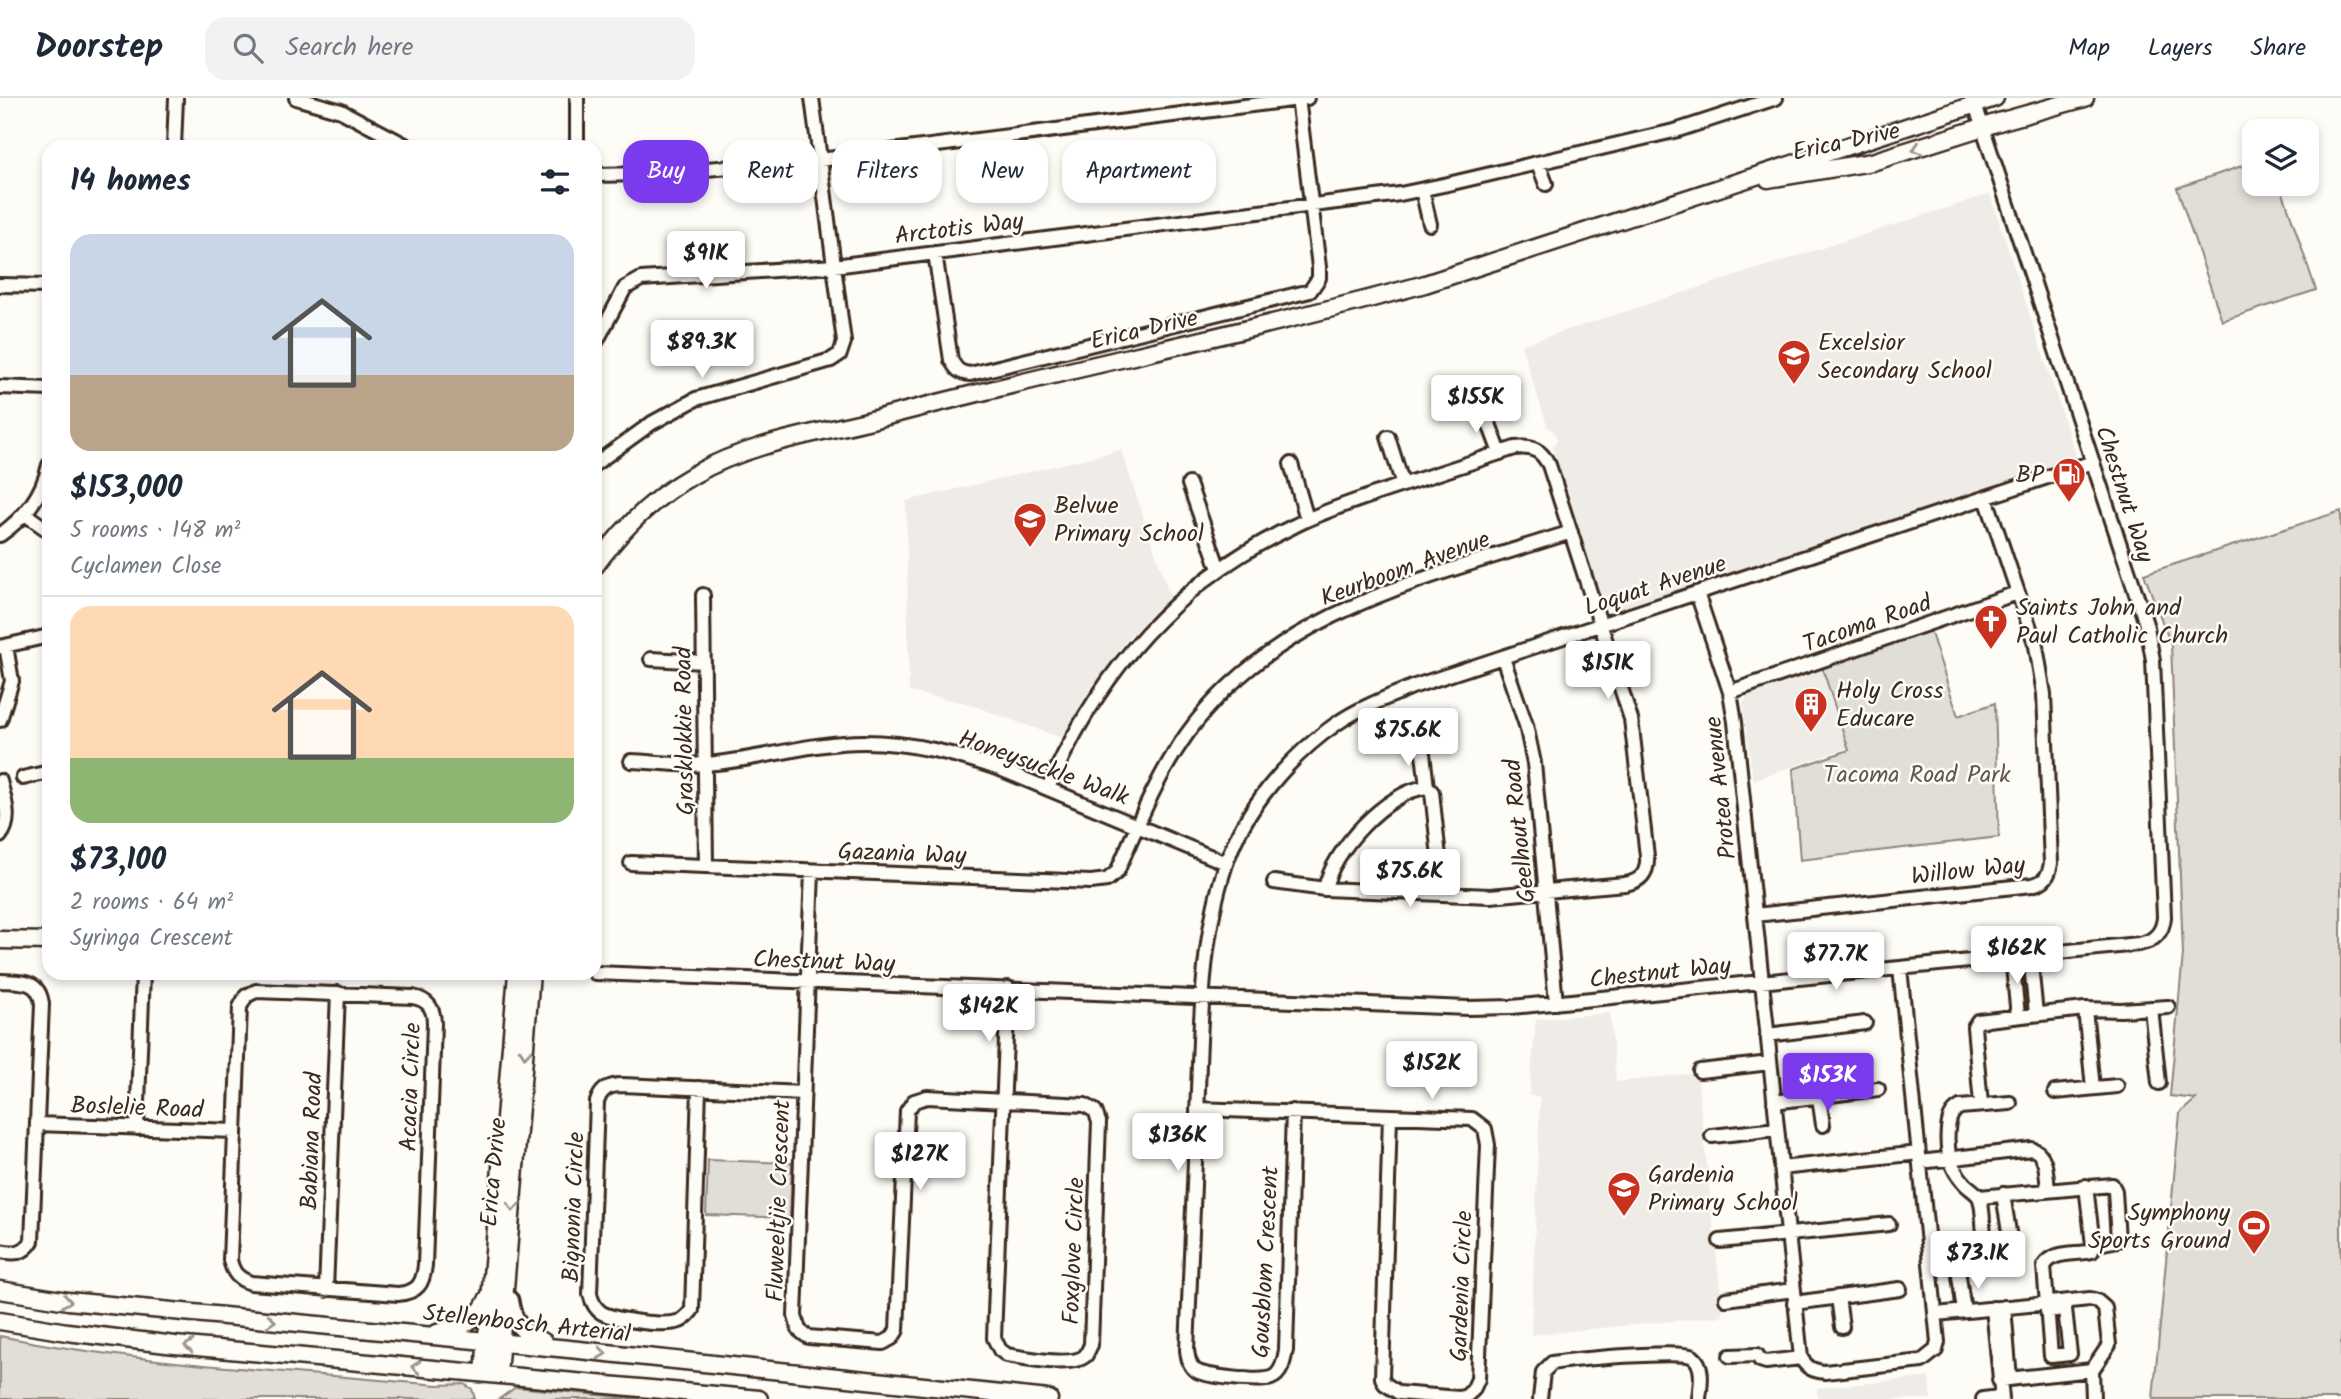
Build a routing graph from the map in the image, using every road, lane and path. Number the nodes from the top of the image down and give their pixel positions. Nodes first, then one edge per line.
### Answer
1 (176, 98) edge
2 (296, 98) edge
3 (577, 98) edge
4 (812, 98) edge
5 (818, 98) edge
6 (1301, 98) edge
7 (1776, 98) edge
8 (1994, 98) edge
9 (2085, 98) edge
10 (1974, 101) edge
11 (1750, 102) edge
12 (1982, 128) junction
13 (174, 140) edge
14 (396, 140) edge
15 (577, 140) edge
16 (820, 160) junction
17 (1538, 163) junction
18 (602, 175) edge
19 (1546, 184) dead end
20 (1734, 184) junction
21 (1422, 190) junction
22 (1311, 205) junction
23 (1430, 224) dead end
24 (935, 253) junction
25 (834, 266) junction
26 (0, 285) edge
27 (42, 286) edge
28 (602, 331) edge
29 (0, 387) edge
30 (42, 389) edge
31 (1482, 405) dead end
32 (1388, 437) dead end
33 (1500, 453) junction
34 (602, 459) edge
35 (2093, 463) junction
36 (1291, 464) dead end
37 (1189, 485) dead end
38 (1403, 485) junction
39 (42, 487) edge
40 (1986, 498) junction
41 (25, 514) junction
42 (1307, 519) junction
43 (42, 526) edge
44 (1571, 532) junction
45 (0, 535) edge
46 (602, 558) edge
47 (1219, 569) junction
48 (1697, 593) junction
49 (2017, 593) junction
50 (703, 595) dead end
51 (1601, 625) junction
52 (42, 638) edge
53 (3, 647) edge
54 (651, 659) dead end
55 (1503, 659) junction
56 (704, 662) junction
57 (1730, 692) junction
58 (0, 720) edge
59 (1422, 745) dead end
60 (631, 761) dead end
61 (705, 764) junction
62 (42, 774) edge
63 (23, 778) dead end
64 (0, 780) edge
65 (1427, 787) junction
66 (1048, 788) junction
67 (1138, 825) junction
68 (0, 836) edge
69 (631, 863) dead end
70 (1226, 863) junction
71 (706, 866) junction
72 (812, 870) junction
73 (1274, 882) dead end
74 (1325, 889) junction
75 (1547, 892) junction
76 (1443, 894) junction
77 (1755, 915) junction
78 (0, 940) edge
79 (42, 942) edge
80 (2030, 955) junction
81 (2012, 957) junction
82 (1900, 968) junction
83 (602, 973) edge
84 (143, 980) edge
85 (517, 980) edge
86 (530, 980) edge
87 (0, 981) edge
88 (807, 981) junction
89 (1762, 982) junction
90 (1007, 988) junction
91 (338, 993) junction
92 (1202, 997) junction
93 (1556, 1003) junction
94 (2168, 1007) dead end
95 (2151, 1008) junction
96 (2085, 1009) junction
97 (2036, 1014) junction
98 (2018, 1016) junction
99 (1865, 1023) dead end
100 (1767, 1035) junction
101 (1770, 1063) junction
102 (1700, 1070) dead end
103 (2159, 1083) dead end
104 (2117, 1086) dead end
105 (699, 1088) junction
106 (2092, 1088) junction
107 (1878, 1089) dead end
108 (2055, 1092) dead end
109 (803, 1093) junction
110 (1819, 1097) junction
111 (1003, 1100) junction
112 (1774, 1102) junction
113 (1982, 1104) junction
114 (2011, 1104) dead end
115 (1197, 1109) junction
116 (1293, 1111) junction
117 (1390, 1116) junction
118 (37, 1124) junction
119 (1823, 1125) dead end
120 (137, 1128) junction
121 (1777, 1129) junction
122 (235, 1131) junction
123 (1712, 1136) dead end
124 (1920, 1157) junction
125 (1949, 1158) junction
126 (1781, 1168) junction
127 (2086, 1186) junction
128 (2048, 1190) junction
129 (2003, 1194) junction
130 (1979, 1197) junction
131 (1889, 1224) dead end
132 (1787, 1235) junction
133 (1720, 1241) dead end
134 (2093, 1245) junction
135 (0, 1251) edge
136 (1959, 1276) dead end
137 (500, 1283) junction
138 (1900, 1289) dead end
139 (0, 1290) edge
140 (326, 1290) junction
141 (1794, 1296) junction
142 (1838, 1297) junction
143 (1727, 1299) dead end
144 (2047, 1307) junction
145 (1998, 1308) junction
146 (1964, 1311) junction
147 (1936, 1314) junction
148 (0, 1321) edge
149 (1842, 1327) dead end
150 (426, 1336) junction
151 (494, 1342) junction
152 (569, 1349) junction
153 (1730, 1356) dead end
154 (1801, 1358) junction
155 (2091, 1370) junction
156 (491, 1373) junction
157 (2005, 1379) junction
158 (1475, 1396) edge
159 (2001, 1398) edge
160 (759, 1399) edge
161 (1049, 1399) edge
162 (1540, 1399) edge
163 (1699, 1399) edge
164 (1983, 1399) edge
165 (2093, 1399) edge

1 - 13 street
2 - 14 street
3 - 15 street
4 - 5 street
4 - 16 street
6 - 16 street
6 - 22 street
7 - 11 street, Arctotis Way
8 - 10 main road, Erica Drive
9 - 12 main road, Erica Drive
10 - 12 street, Chestnut Way
10 - 20 main road, Erica Drive
11 - 17 street, Arctotis Way
12 -> 20 main road, Erica Drive
12 - 35 street, Chestnut Way
16 - 18 street
16 - 25 street
17 - 19 street
17 - 21 street, Arctotis Way
20 - 46 main road, Erica Drive
21 - 22 street, Arctotis Way
21 - 23 street
22 - 24 street, Arctotis Way
22 - 24 street
24 - 25 street, Arctotis Way
25 - 28 street, Arctotis Way
25 - 34 street
26 - 27 street
29 - 30 street
31 - 33 street
32 - 38 street
33 - 38 street
33 - 44 street
35 - 40 street, Loquat Avenue
35 - 80 street, Chestnut Way
36 - 42 street
37 - 47 street
38 - 42 street
39 - 41 street
40 - 48 street, Loquat Avenue
40 - 49 street, Willow Way
41 - 43 street
41 - 45 street
42 - 47 street
44 - 51 street
44 - 67 street, Keurboom Avenue
47 - 66 street
48 - 51 street, Loquat Avenue
48 - 57 street, Protea Avenue
49 - 57 street, Tacoma Road
49 - 77 street, Willow Way
50 - 56 street, Grasklokkie Road
51 - 55 street, Loquat Avenue
51 - 75 street
52 - 53 street
53 - 58 street
54 - 56 street
55 - 70 street, Loquat Avenue
55 - 75 street, Geelhout Road
56 - 61 street, Grasklokkie Road
57 - 77 street, Protea Avenue
59 - 65 street
60 - 61 street, Honeysuckle Walk
61 - 66 street, Honeysuckle Walk
61 - 71 street, Grasklokkie Road
62 - 63 street
64 - 68 street
65 - 74 street
65 - 76 street
66 - 67 street, Honeysuckle Walk
67 - 70 street, Honeysuckle Walk
67 - 72 street, Gazania Way
69 - 71 street, Gazania Way
70 - 92 street, Loquat Avenue
71 - 72 street, Gazania Way
72 - 88 street, Fluweeltjie Crescent
73 - 74 street
74 - 76 street
75 - 76 street
75 - 93 street, Geelhout Road
77 - 89 street, Protea Avenue
78 - 79 main road
80 - 81 street, Chestnut Way
80 - 97 street
81 - 82 street, Chestnut Way
81 - 98 street
82 - 89 street, Chestnut Way
82 - 124 street
83 - 88 street, Chestnut Way
84 - 120 street
85 - 137 main road, Erica Drive
86 -> 137 main road, Erica Drive
87 - 118 street
88 - 90 street, Chestnut Way
88 - 109 street, Fluweeltjie Crescent
89 - 93 street, Chestnut Way
89 - 100 street, Protea Avenue
90 - 92 street, Chestnut Way
90 - 111 street, Foxglove Circle
91 - 122 street, Acacia Circle
91 - 140 street, Babiana Road
91 - 140 street, Acacia Circle
92 - 93 street, Chestnut Way
92 - 115 street, Gousblom Crescent
94 - 95 street
95 - 96 street
95 - 103 street
96 - 97 street
96 - 106 street
97 - 98 street
98 - 113 street
99 - 100 street
100 - 101 street, Protea Avenue
101 - 102 street
101 - 112 street, Protea Avenue
104 - 106 street
105 - 105 street, Bignonia Circle
105 - 109 street, Bignonia Circle
106 - 108 street
107 - 110 street
109 - 111 street, Fluweeltjie Crescent
110 - 112 street
110 - 119 street
111 - 111 street, Foxglove Circle
112 - 121 street, Protea Avenue
113 - 114 street
113 - 125 street
115 - 116 street, Gardenia Circle
115 - 116 street, Gousblom Crescent
116 - 117 street, Gardenia Circle
117 - 158 street, Gardenia Circle
117 - 158 street, Gardenia Circle
118 - 120 street, Boslelie Road
118 - 135 street
120 - 122 street, Boslelie Road
121 - 123 street
121 - 126 street, Protea Avenue
122 - 140 street, Acacia Circle
124 - 125 street
124 - 126 street
124 - 147 street
125 - 128 street
125 - 130 street
126 - 132 street, Protea Avenue
127 - 128 street
127 - 134 street
127 - 134 street
128 - 129 street
129 - 130 street
129 - 130 street
131 - 132 street
132 - 133 street
132 - 141 street, Protea Avenue
134 - 144 street
136 - 146 street
137 - 150 main road
137 - 151 main road, Erica Drive
137 - 152 main road
138 - 142 street
139 -> 150 main road, Stellenbosch Arterial
141 - 142 street
141 - 143 street
141 - 154 street, Protea Avenue
142 - 149 street
144 - 145 street
144 - 155 street
145 - 146 street
145 - 157 street
146 - 147 street
147 - 154 street
156 -> 148 main road
150 - 151 main road, Stellenbosch Arterial
151 - 152 main road, Stellenbosch Arterial
151 - 156 main road, Erica Drive
152 -> 161 main road, Stellenbosch Arterial
153 - 154 street
155 - 157 street
155 - 165 street
156 - 160 main road
157 - 159 street
159 - 164 street
162 - 163 street

